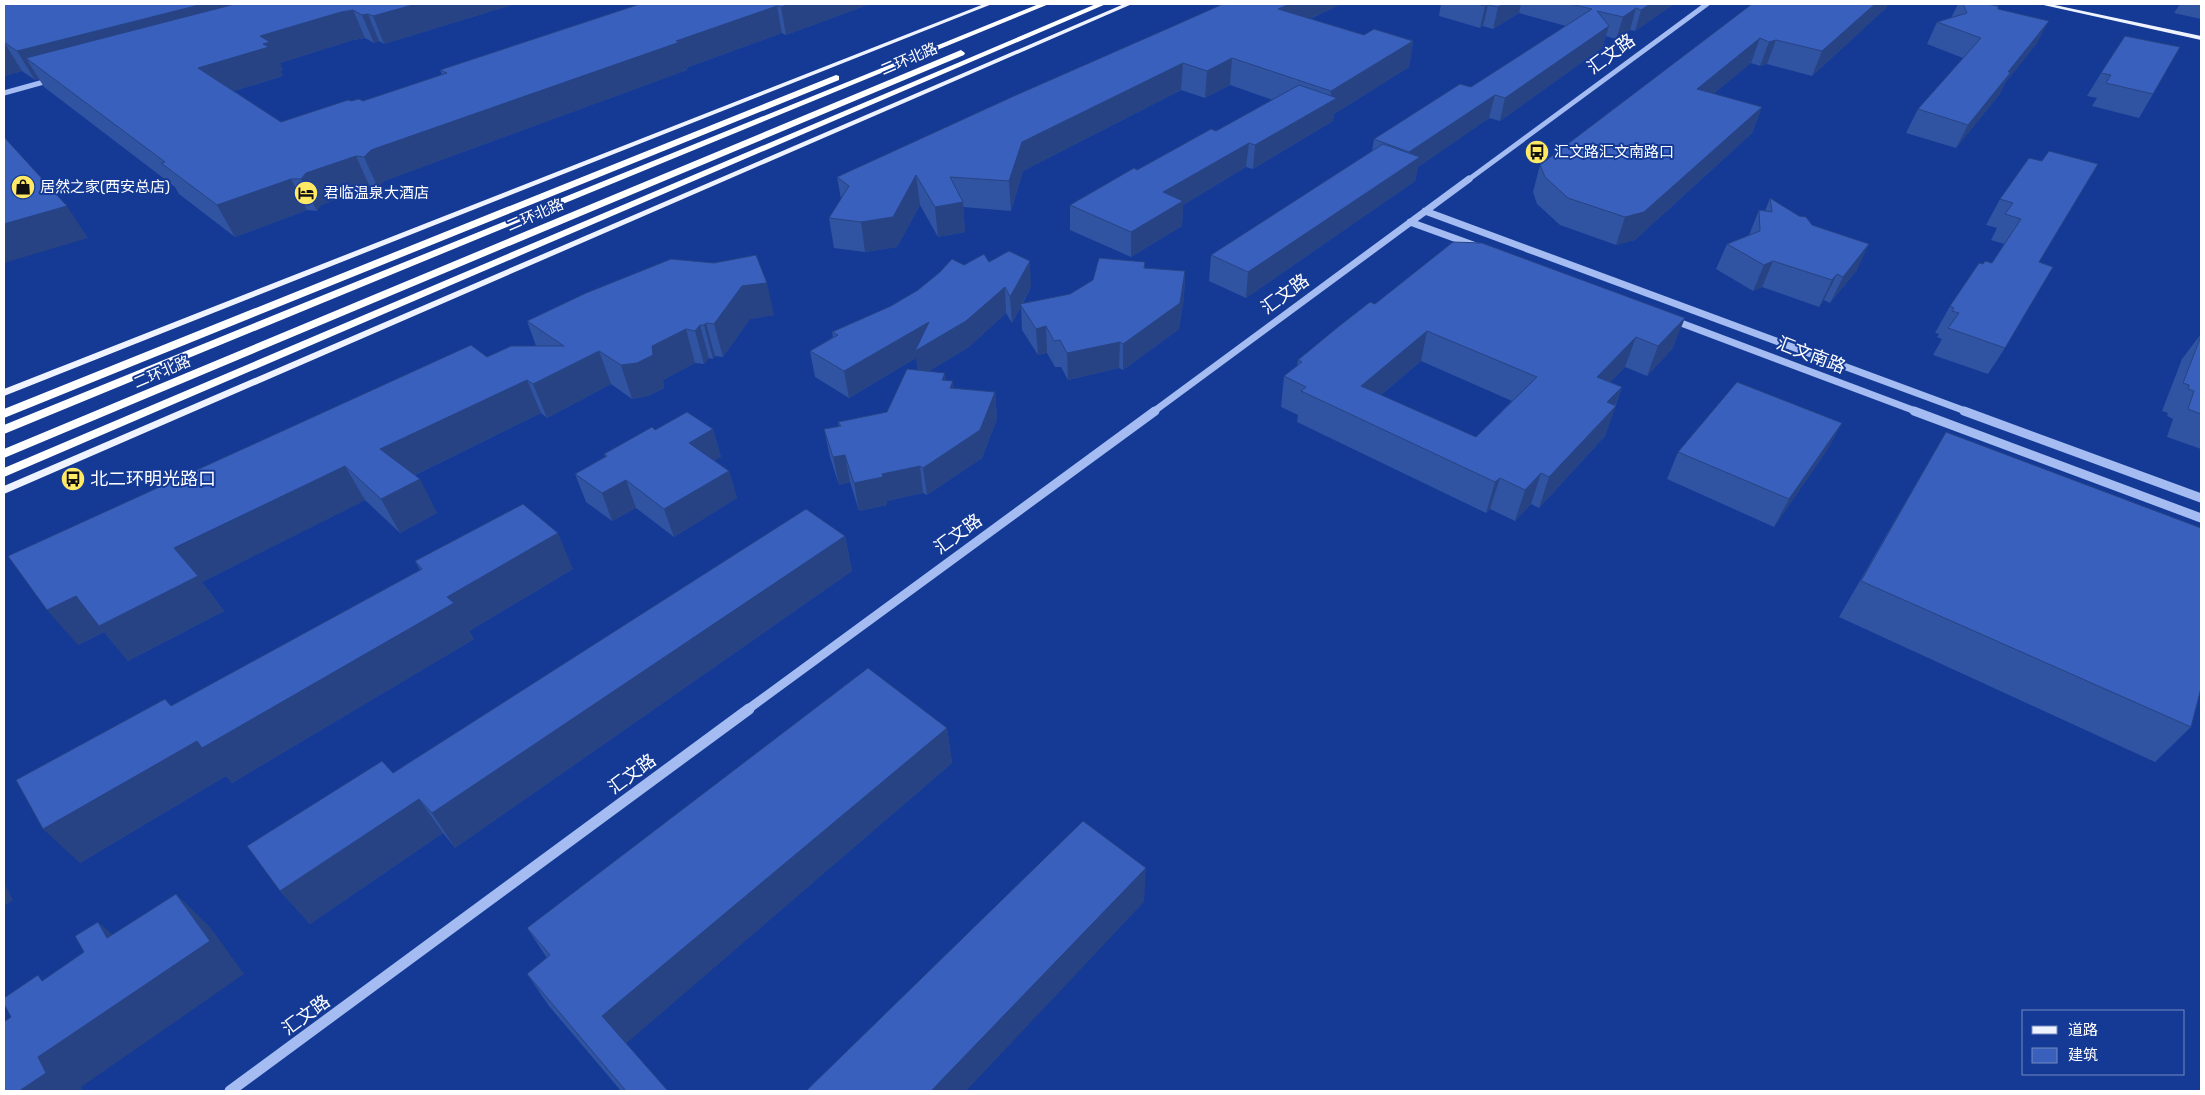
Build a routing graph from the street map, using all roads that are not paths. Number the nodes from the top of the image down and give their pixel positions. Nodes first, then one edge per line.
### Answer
1 (989, 4) edge
2 (1021, 4) edge
3 (1044, 4) edge
4 (1078, 4) edge
5 (1102, 4) edge
6 (1129, 4) edge
7 (1707, 4) edge
8 (2042, 4) edge
9 (2075, 4) edge
10 (2201, 31) edge
11 (2201, 38) edge
12 (62, 77) edge
13 (4, 93) edge
14 (880, 99) junction
15 (762, 136) junction
16 (611, 182) junction
17 (509, 210) junction
18 (1425, 211) junction
19 (1410, 222) junction
20 (434, 240) junction
21 (1484, 249) edge
22 (338, 294) junction
23 (350, 309) junction
24 (1668, 318) edge
25 (223, 379) junction
26 (4, 393) edge
27 (4, 414) edge
28 (4, 430) edge
29 (4, 454) edge
30 (4, 473) edge
31 (4, 490) edge
32 (2201, 498) edge
33 (2201, 518) edge
34 (230, 1091) edge

1 - 26 main road
2 - 17 highway
3 - 16 highway, 二环北路
4 - 15 highway, 二环北路
5 - 14 highway
6 - 31 main road
7 - 18 street, 汇文路
8 - 11 main road
9 - 10 main road
12 - 13 street
14 - 15 highway
14 - 25 highway
15 - 23 highway, 二环北路
16 - 17 highway
16 - 22 highway, 二环北路
17 - 20 highway
18 - 19 street, 汇文路
18 - 32 street, 汇文南路
19 - 21 street
19 - 34 street, 汇文路
20 - 22 highway
20 - 27 highway
22 - 28 highway, 二环北路
23 - 25 highway
23 - 29 highway, 二环北路
24 - 33 street, 汇文南路
25 - 30 highway

